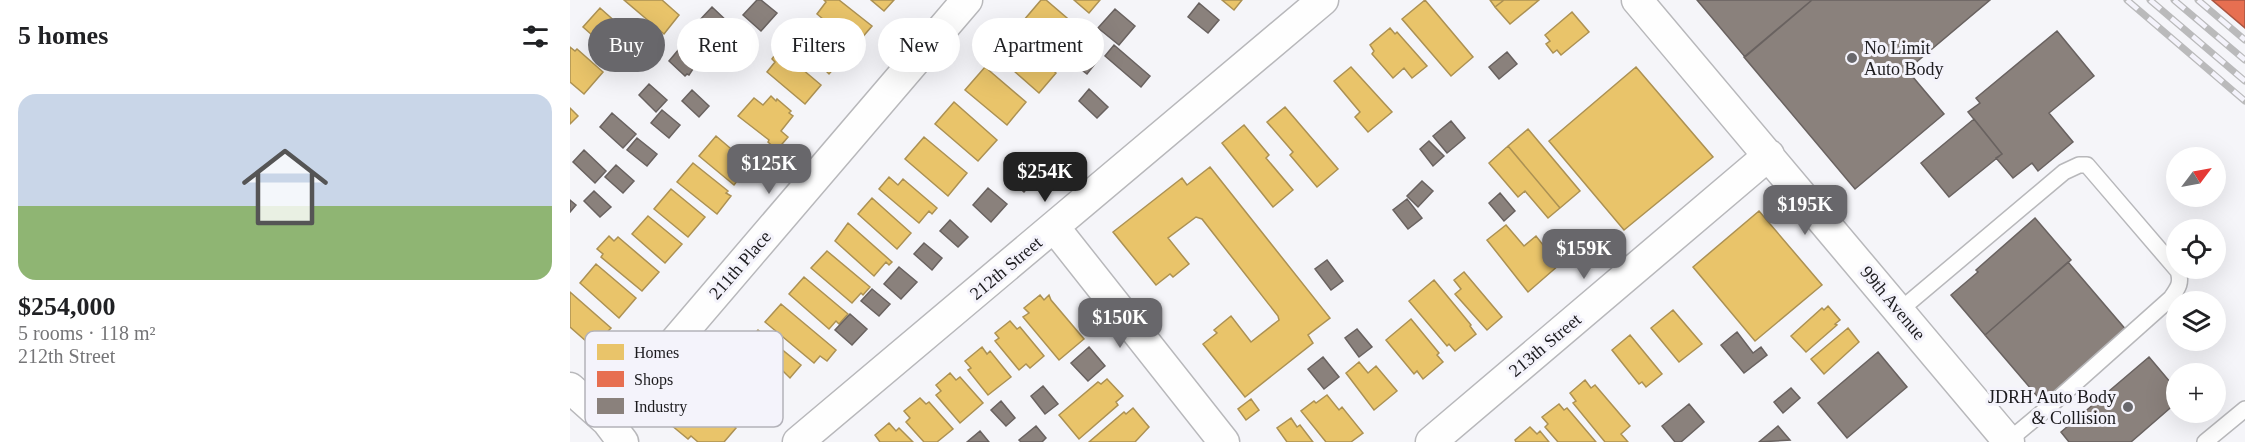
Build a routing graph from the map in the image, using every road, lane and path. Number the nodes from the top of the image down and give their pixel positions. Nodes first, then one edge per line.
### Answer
1 (967, 0) edge
2 (1323, 0) edge
3 (1637, 0) edge
4 (1768, 155) junction
5 (1054, 227) junction
6 (1899, 311) junction
7 (697, 331) edge
8 (570, 388) edge
9 (585, 402) edge
10 (2245, 409) edge
11 (798, 442) edge
12 (1224, 442) edge
13 (1431, 442) edge
14 (2008, 442) edge
15 (2205, 442) edge

1 - 7 street, 211th Place
2 - 5 street, 212th Street
3 - 4 street, 99th Avenue
4 - 6 street, 99th Avenue
4 - 13 street, 213th Street
5 - 11 street, 212th Street
5 - 12 street
6 - 14 street, 99th Avenue
6 - 14 lane
8 - 9 street
10 - 15 lane

